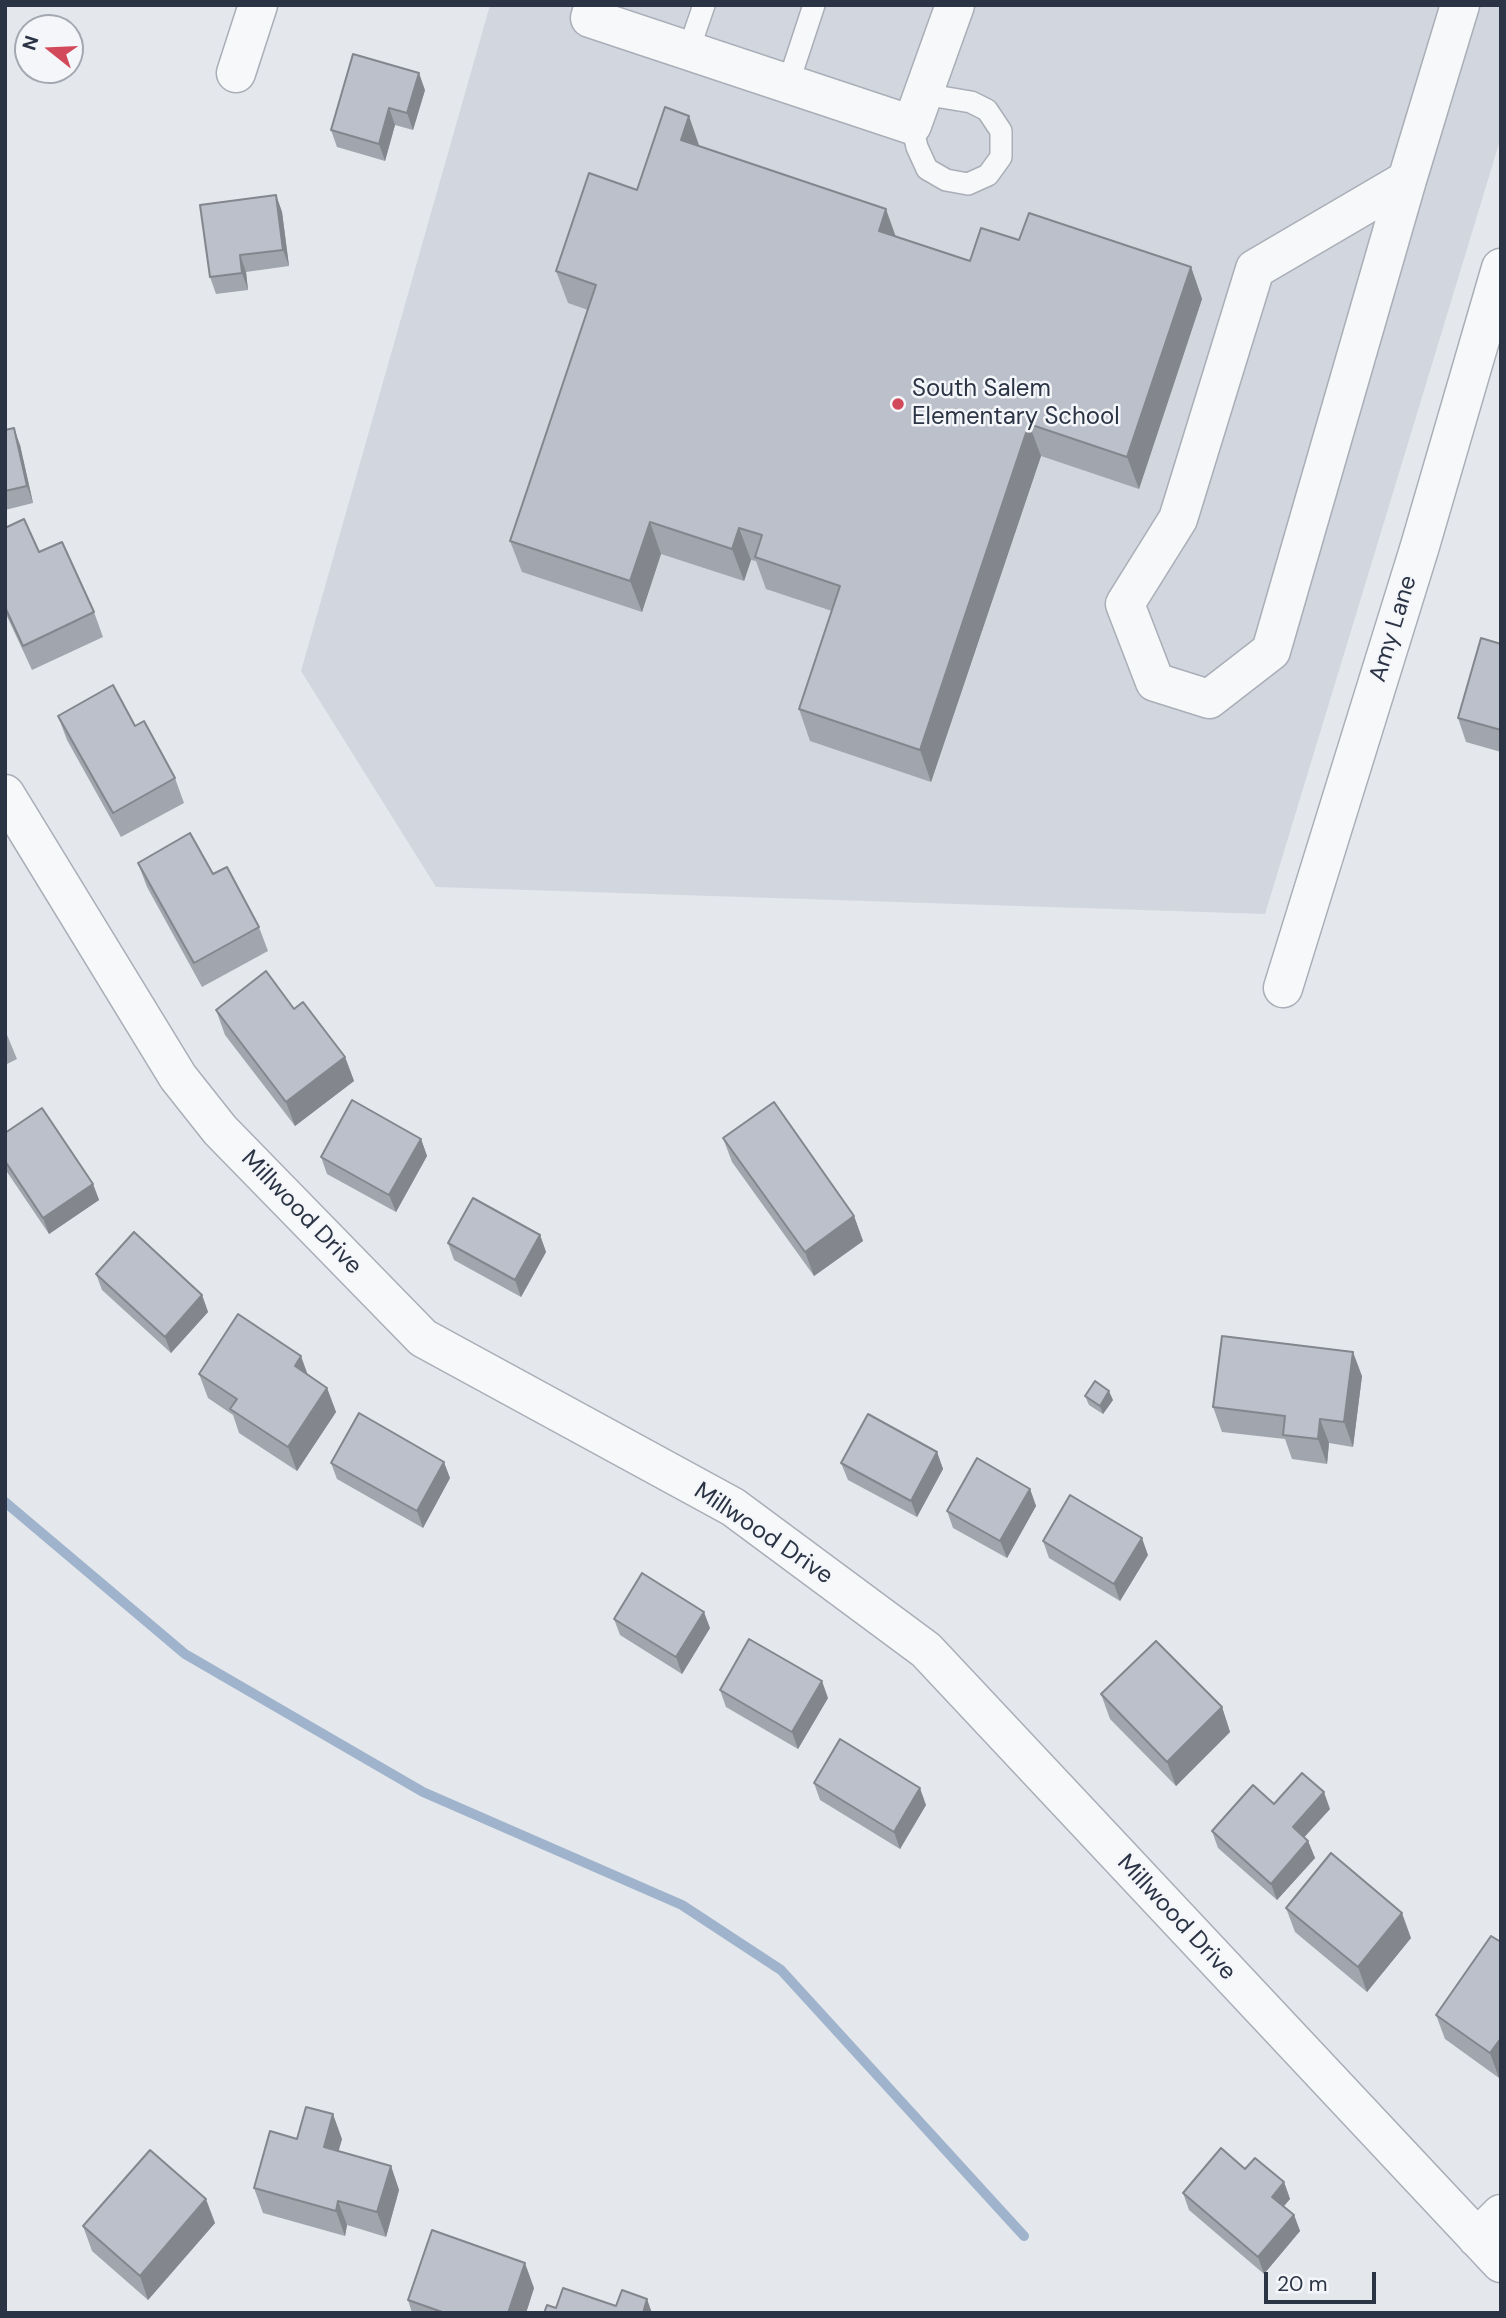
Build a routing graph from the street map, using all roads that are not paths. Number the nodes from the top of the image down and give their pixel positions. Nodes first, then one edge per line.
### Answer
1 (258, 5) edge
2 (594, 5) edge
3 (704, 5) edge
4 (814, 5) edge
5 (955, 5) edge
6 (1460, 5) edge
7 (688, 51) junction
8 (236, 73) dead end
9 (788, 84) junction
10 (1407, 180) junction
11 (1501, 268) edge
12 (5, 794) edge
13 (1283, 988) dead end
14 (1493, 2238) edge

1 - 8 street
2 - 7 street
3 - 7 lane
4 - 9 lane
5 - 9 street
6 - 10 street
7 - 9 street
10 - 10 street
11 - 13 street, Amy Lane
12 - 14 street, Millwood Drive

